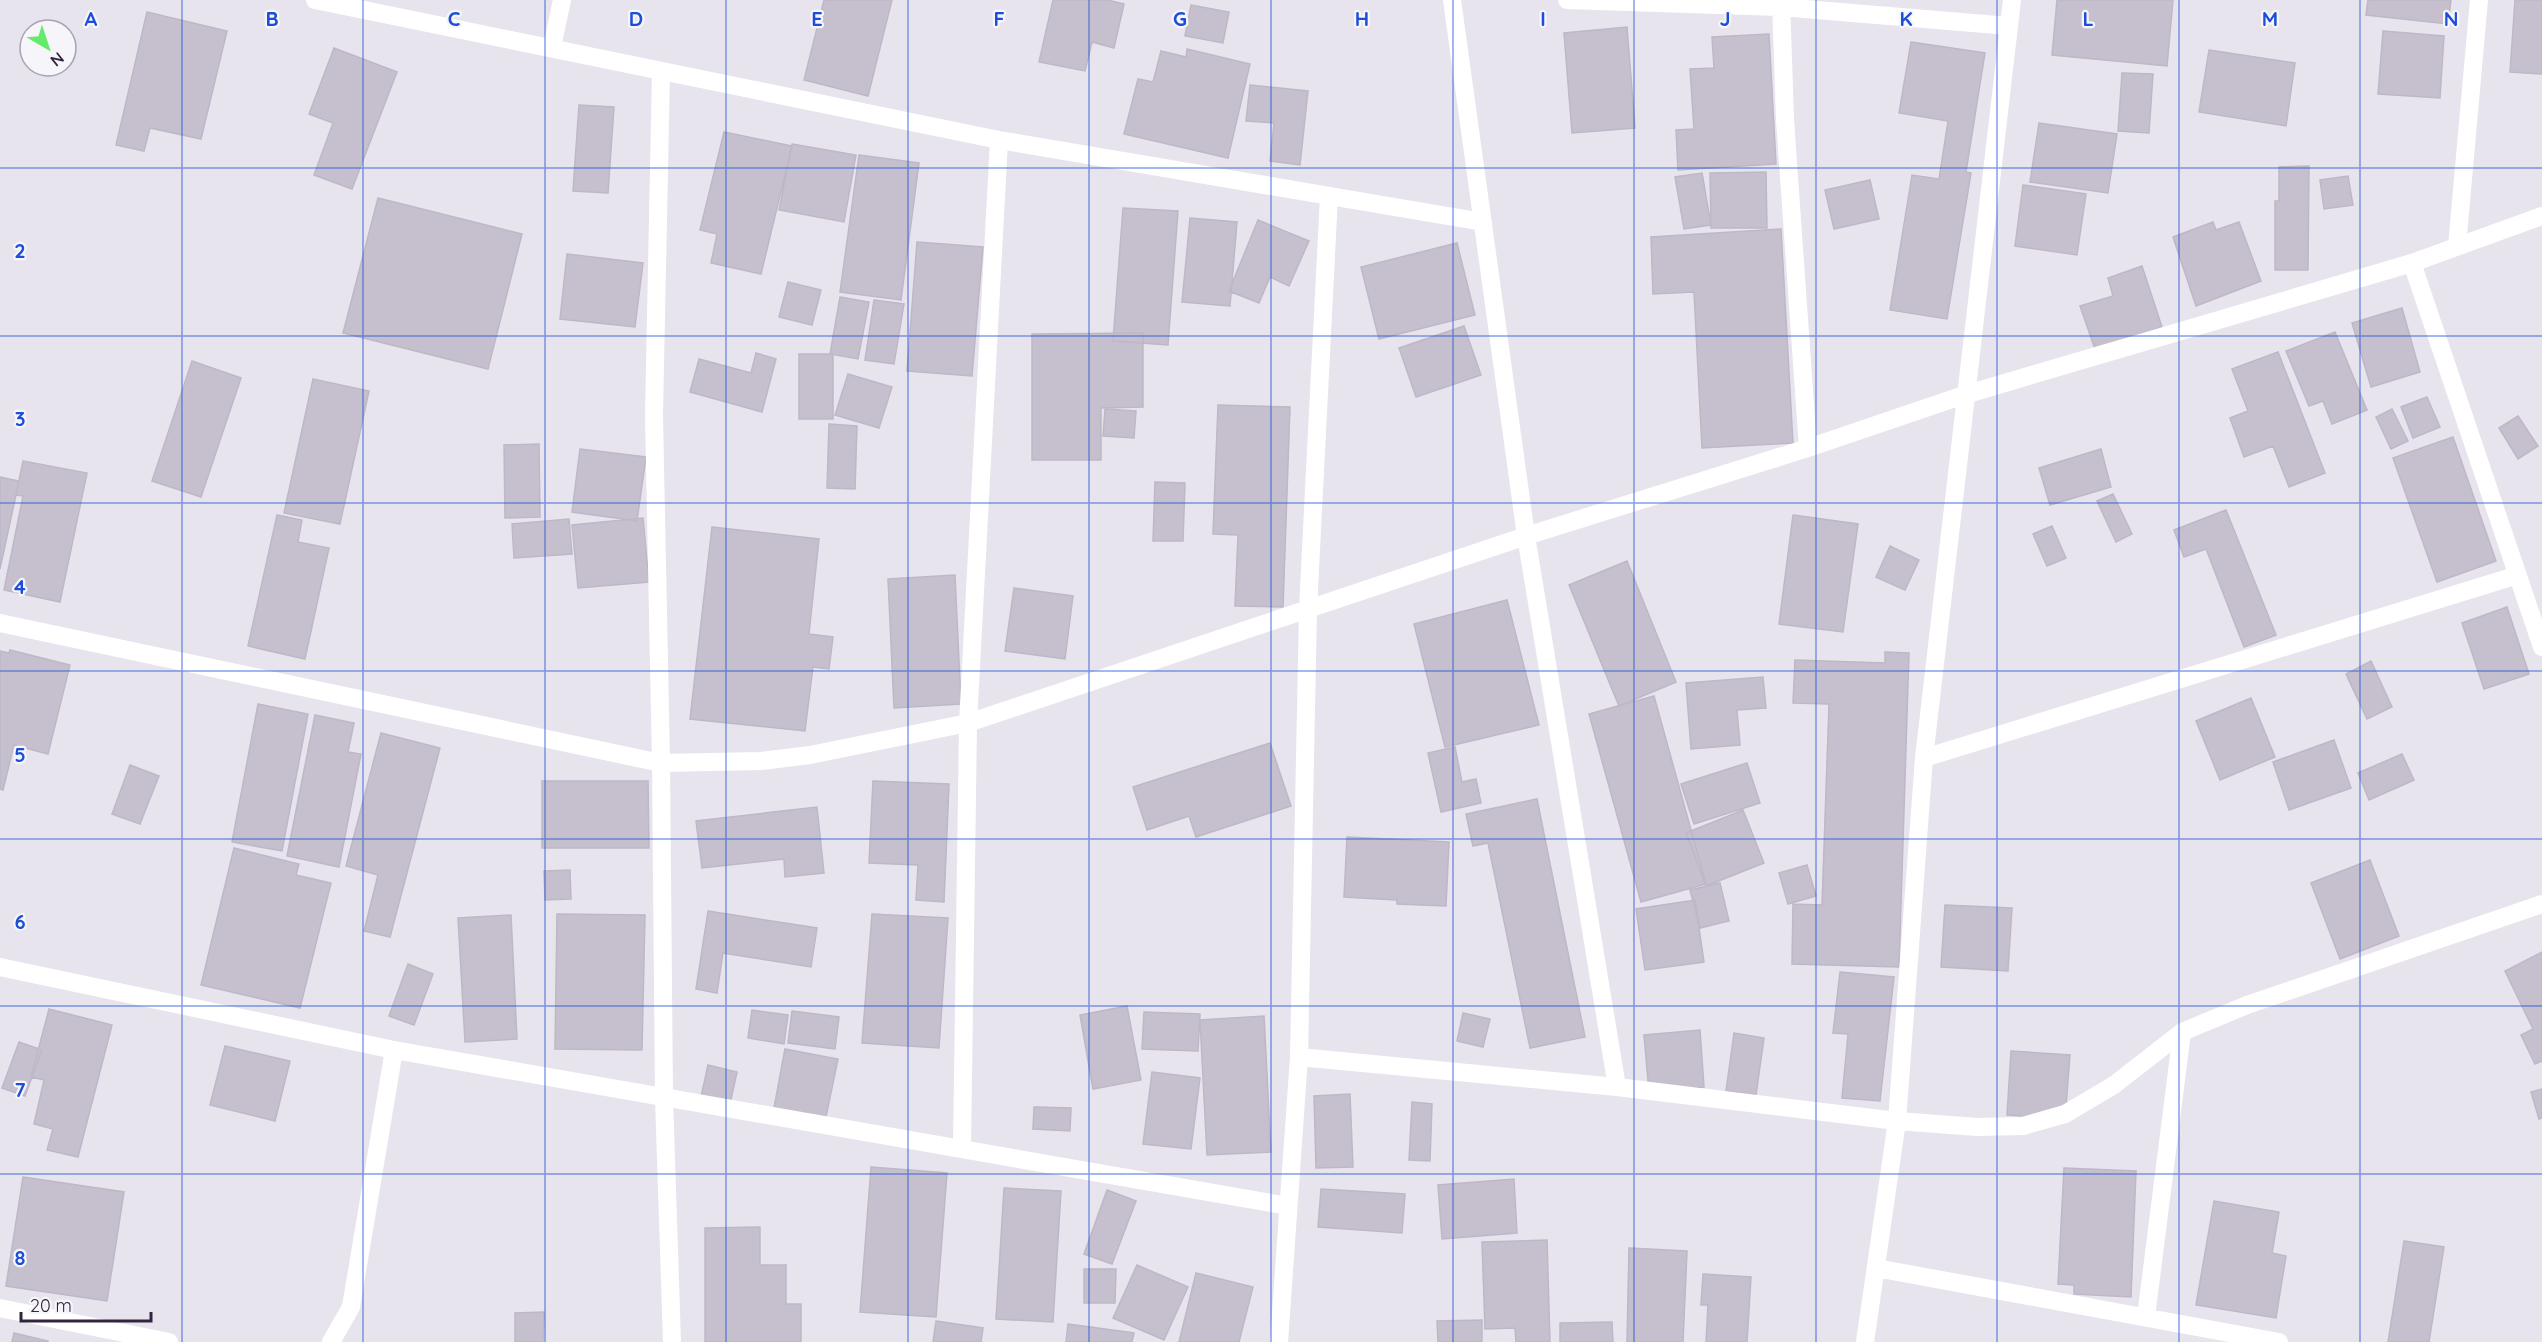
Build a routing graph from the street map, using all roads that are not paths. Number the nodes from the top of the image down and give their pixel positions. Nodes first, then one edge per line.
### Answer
1 (315, 0) edge
2 (562, 0) edge
3 (1452, 0) edge
4 (1567, 0) edge
5 (2012, 0) edge
6 (2479, 0) edge
7 (1781, 3) edge
8 (2009, 26) junction
9 (552, 47) junction
10 (661, 70) junction
11 (999, 140) junction
12 (1329, 196) junction
13 (2542, 216) edge
14 (1483, 222) junction
15 (2457, 246) junction
16 (2412, 263) junction
17 (1964, 395) junction
18 (1808, 448) junction
19 (1526, 536) junction
20 (2518, 575) junction
21 (1308, 609) junction
22 (0, 623) edge
23 (2542, 647) edge
24 (968, 723) junction
25 (1924, 758) junction
26 (662, 763) junction
27 (2542, 903) edge
28 (0, 967) edge
29 (2182, 1032) junction
30 (394, 1050) junction
31 (1299, 1057) junction
32 (1617, 1087) junction
33 (664, 1098) junction
34 (1897, 1121) junction
35 (962, 1148) junction
36 (1288, 1206) junction
37 (1876, 1268) junction
38 (0, 1308) edge
39 (2146, 1317) junction
40 (169, 1342) edge
41 (331, 1342) edge
42 (672, 1342) edge
43 (1279, 1342) edge
44 (1865, 1342) edge
45 (2279, 1342) edge

1 - 9 street
2 - 9 street
3 - 14 street
4 - 7 street
5 - 8 street
6 - 15 street
7 - 8 street
7 - 18 street
8 - 17 street
9 - 10 street
10 - 11 street
10 - 26 street
11 - 12 street
11 - 24 street
12 - 14 street
12 - 21 street
13 - 15 street
14 - 19 street
15 - 16 street
16 - 17 street
16 - 20 street
17 - 18 street
17 - 25 street
18 - 19 street
19 - 21 street
19 - 32 street
20 - 23 street
20 - 25 street
21 - 24 street
21 - 31 street
22 - 26 street
24 - 26 street
24 - 35 street
25 - 34 street
26 - 33 street
27 - 29 street
28 - 30 street
29 - 34 street
29 - 39 street
30 - 33 street
30 - 41 street
31 - 32 street
31 - 36 street
32 - 34 street
33 - 35 street
33 - 42 street
34 - 37 street
35 - 36 street
36 - 43 street
37 - 39 street
37 - 44 street
38 - 40 street
39 - 45 street

